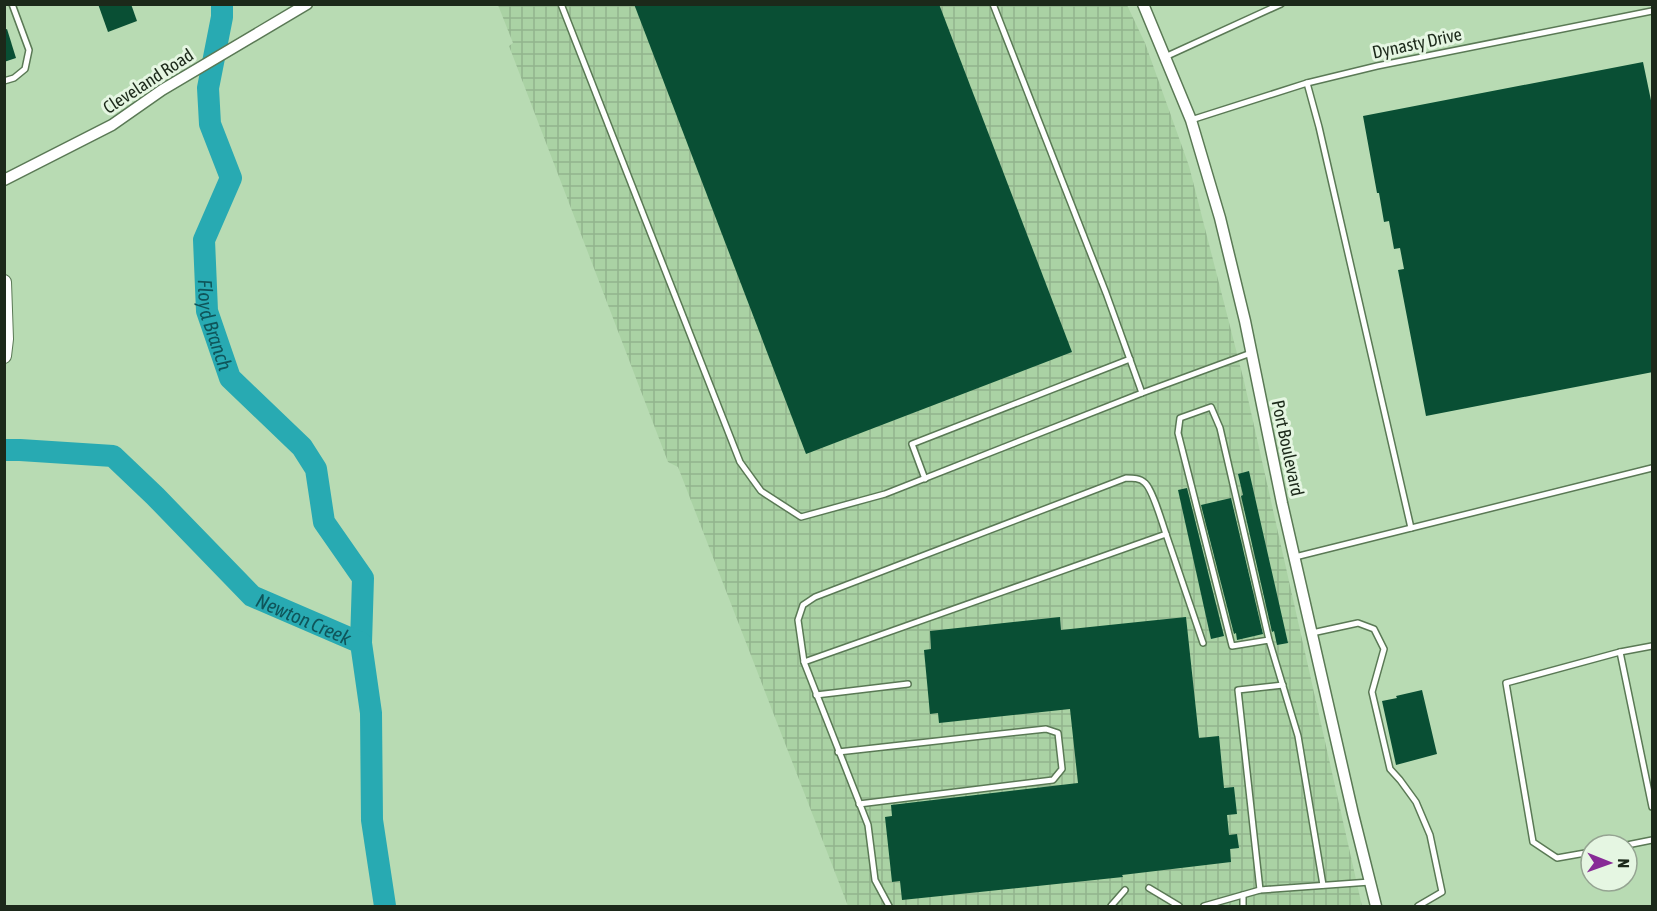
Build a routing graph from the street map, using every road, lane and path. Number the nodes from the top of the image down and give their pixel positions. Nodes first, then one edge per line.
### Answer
1 (12, 4) edge
2 (307, 4) edge
3 (561, 4) edge
4 (993, 4) edge
5 (1143, 4) edge
6 (1281, 4) edge
7 (1653, 11) edge
8 (1165, 57) junction
9 (4, 81) edge
10 (1307, 82) junction
11 (1191, 120) junction
12 (4, 180) edge
13 (4, 282) edge
14 (1251, 353) junction
15 (4, 356) edge
16 (1130, 359) junction
17 (1142, 393) junction
18 (1653, 468) edge
19 (925, 479) junction
20 (1411, 528) junction
21 (1166, 534) junction
22 (1295, 557) junction
23 (1312, 633) junction
24 (1269, 640) junction
25 (1203, 643) dead end
26 (1653, 645) edge
27 (1620, 652) junction
28 (804, 662) junction
29 (908, 684) dead end
30 (1283, 685) junction
31 (816, 695) junction
32 (838, 752) junction
33 (859, 804) junction
34 (1653, 807) edge
35 (1579, 854) edge
36 (1370, 882) junction
37 (1323, 885) junction
38 (1149, 888) dead end
39 (1125, 890) dead end
40 (1260, 890) junction
41 (1243, 895) junction
42 (889, 906) edge
43 (1111, 906) edge
44 (1179, 906) edge
45 (1204, 906) edge
46 (1243, 906) edge
47 (1376, 906) edge
48 (1418, 906) edge

1 - 9 lane
2 - 12 street, Cleveland Road
3 - 19 lane
4 - 16 lane
5 - 8 street, Port Boulevard
6 - 8 lane
7 - 10 lane, Dynasty Drive
8 - 11 street, Port Boulevard
10 - 11 lane, Dynasty Drive
10 - 20 lane
11 - 14 street, Port Boulevard
13 - 15 street
14 - 17 lane
14 - 22 street, Port Boulevard
16 - 17 lane
16 - 19 lane
17 - 19 lane
18 - 20 lane
20 - 22 lane
21 - 25 lane
21 - 28 lane
21 - 28 lane
22 - 23 street, Port Boulevard
23 - 36 street, Port Boulevard
23 - 48 lane
24 - 24 lane
24 - 30 lane
26 - 27 lane
27 - 34 lane
27 - 35 lane
28 - 31 lane
29 - 31 lane
30 - 37 lane
30 - 40 lane
31 - 32 lane
32 - 33 lane
32 - 33 lane
33 - 42 lane
36 - 37 lane
36 - 47 street, Port Boulevard
37 - 40 lane
38 - 44 lane
39 - 43 lane
40 - 41 lane
41 - 45 lane
41 - 46 lane

